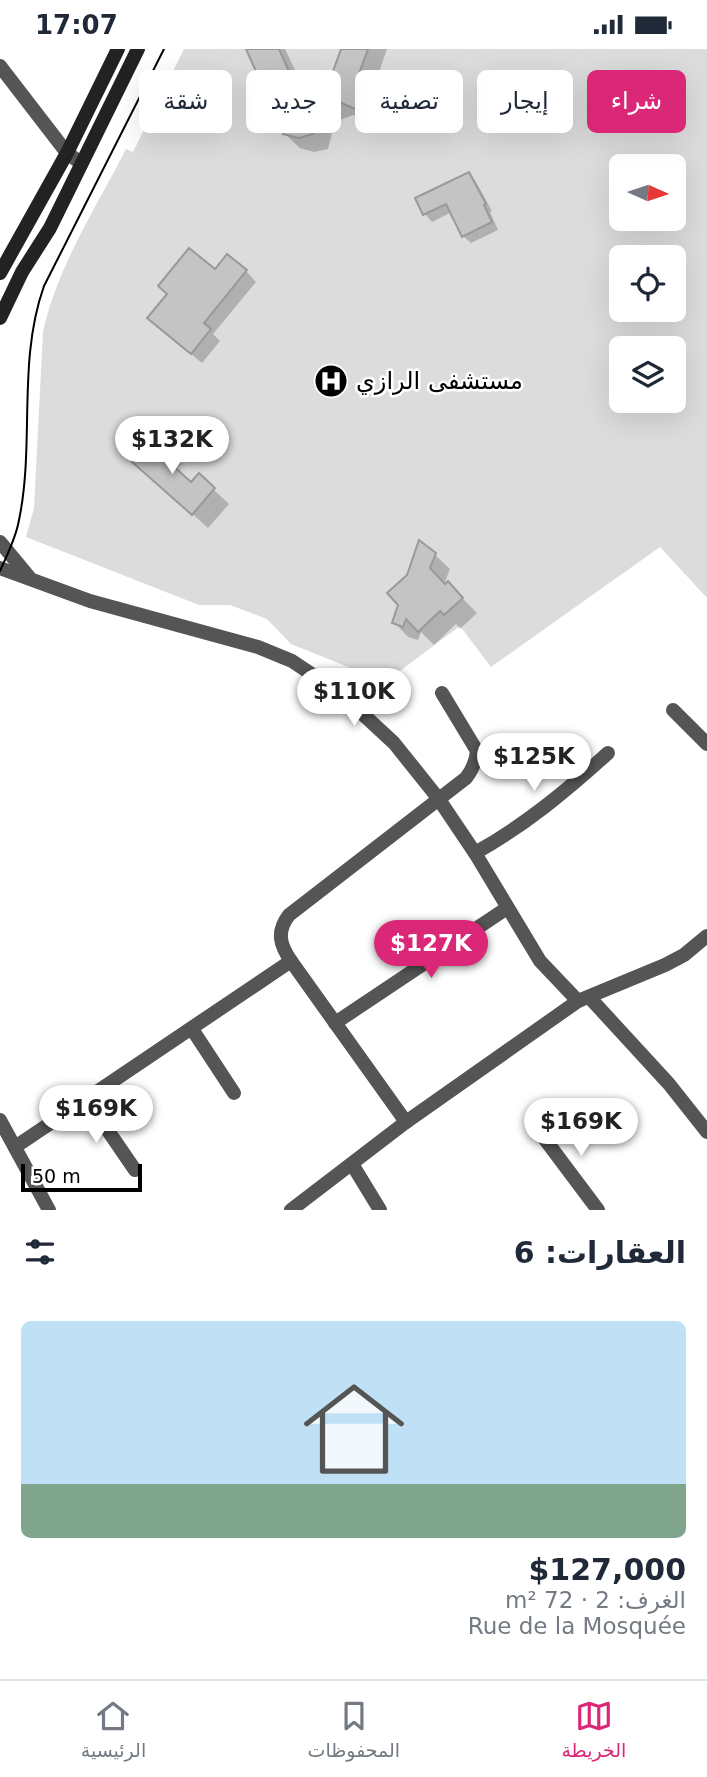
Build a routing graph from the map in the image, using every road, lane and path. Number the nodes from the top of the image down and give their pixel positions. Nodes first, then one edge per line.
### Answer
1 (118, 49) edge
2 (138, 49) edge
3 (1, 69) edge
4 (67, 153) junction
5 (81, 163) junction
6 (0, 273) edge
7 (0, 319) edge
8 (0, 542) edge
9 (0, 568) edge
10 (32, 581) junction
11 (442, 693) dead end
12 (673, 710) dead end
13 (707, 744) edge
14 (608, 753) dead end
15 (438, 798) junction
16 (475, 853) junction
17 (507, 908) junction
18 (706, 940) edge
19 (291, 961) junction
20 (584, 1000) junction
21 (335, 1023) junction
22 (192, 1029) junction
23 (234, 1093) dead end
24 (87, 1100) junction
25 (0, 1120) edge
26 (406, 1122) junction
27 (536, 1126) dead end
28 (707, 1132) edge
29 (15, 1147) junction
30 (352, 1164) junction
31 (135, 1170) dead end
32 (49, 1210) edge
33 (291, 1210) edge
34 (380, 1210) edge
35 (598, 1210) edge

1 - 4 main road
2 - 5 main road
3 - 4 street
4 - 5 street
4 - 6 main road
5 - 7 main road
8 - 10 street
9 - 10 street
10 - 15 street
11 - 15 street
12 - 13 street
14 - 16 street
15 - 16 street
15 - 19 street
16 - 17 street
17 - 20 street
17 - 21 street
18 - 20 street
19 - 21 street
19 - 22 street
20 - 26 street
20 - 28 street
21 - 26 street
22 - 23 street
22 - 24 street
24 - 29 street
24 - 31 street
25 - 29 street
26 - 30 street
27 - 35 street
29 - 32 street
30 - 33 street
30 - 34 street

